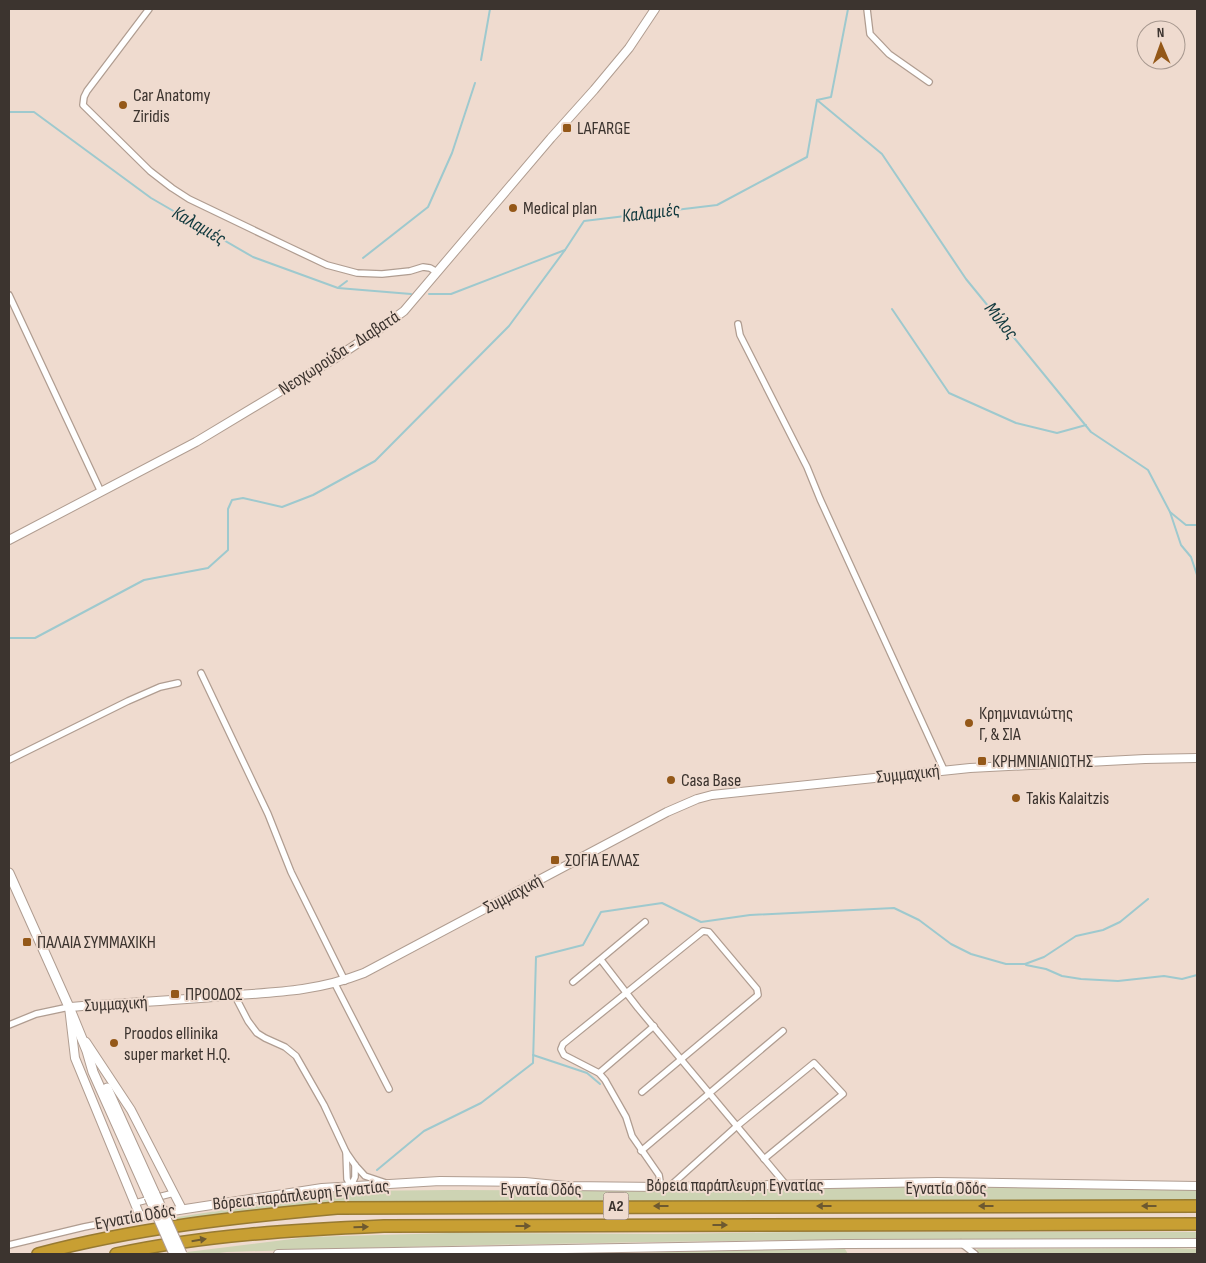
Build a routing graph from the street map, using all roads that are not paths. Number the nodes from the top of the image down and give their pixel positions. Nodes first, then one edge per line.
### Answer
1 (149, 9) edge
2 (655, 9) edge
3 (867, 9) edge
4 (929, 82) dead end
5 (437, 272) junction
6 (9, 295) edge
7 (738, 324) dead end
8 (101, 492) junction
9 (9, 540) edge
10 (201, 673) dead end
11 (178, 683) dead end
12 (1197, 758) edge
13 (9, 760) edge
14 (944, 770) junction
15 (9, 873) edge
16 (645, 922) dead end
17 (601, 960) junction
18 (345, 981) junction
19 (573, 982) dead end
20 (335, 984) junction
21 (626, 993) junction
22 (235, 996) junction
23 (68, 1007) junction
24 (9, 1025) edge
25 (654, 1026) junction
26 (78, 1030) junction
27 (783, 1031) dead end
28 (681, 1059) junction
29 (598, 1073) junction
30 (389, 1089) dead end
31 (642, 1092) dead end
32 (709, 1093) junction
33 (737, 1126) junction
34 (641, 1151) junction
35 (346, 1152) junction
36 (764, 1159) junction
37 (355, 1165) junction
38 (392, 1184) junction
39 (351, 1186) junction
40 (787, 1186) junction
41 (1197, 1186) edge
42 (665, 1187) junction
43 (174, 1193) junction
44 (152, 1195) junction
45 (135, 1203) junction
46 (1197, 1206) edge
47 (182, 1209) junction
48 (140, 1216) junction
49 (1197, 1224) edge
50 (1197, 1242) edge
51 (961, 1243) junction
52 (9, 1245) edge
53 (550, 1248) junction
54 (580, 1251) edge
55 (38, 1254) edge
56 (116, 1254) edge
57 (174, 1254) edge
58 (182, 1254) edge
59 (278, 1254) edge
60 (559, 1254) edge
61 (572, 1254) edge
62 (975, 1254) edge

1 - 5 street
2 - 5 street, Νεοχωρούδα - Διαβατά
3 - 4 street
5 - 8 street, Νεοχωρούδα - Διαβατά
6 - 8 street
7 - 14 street
8 - 9 street, Νεοχωρούδα - Διαβατά
10 - 18 street
11 - 13 street
12 - 14 street, Συμμαχική
14 - 18 street, Συμμαχική
15 - 23 main road
16 - 17 street
17 - 19 street
17 - 21 street
18 - 20 street, Συμμαχική
20 - 22 street, Συμμαχική
20 - 30 street
21 - 25 street
21 - 28 street
21 - 29 street
22 - 23 street, Συμμαχική
22 - 35 street
23 - 24 street, Συμμαχική
23 - 26 main road
23 - 45 street
25 - 28 street
25 - 29 street
26 - 43 street
26 - 44 main road
27 - 32 street
28 - 31 street
28 - 32 street
29 - 34 street
32 - 33 street
32 - 34 street
33 - 36 street
33 - 36 street
33 - 42 street
34 - 42 street
35 - 37 street
35 - 39 street
36 - 40 street
37 - 38 street
37 - 39 street
38 - 39 street, Βόρεια παράπλευρη Εγνατίας
38 - 42 street, Βόρεια παράπλευρη Εγνατίας
39 - 47 street, Βόρεια παράπλευρη Εγνατίας
40 - 41 street, Βόρεια παράπλευρη Εγνατίας
40 - 42 street, Βόρεια παράπλευρη Εγνατίας
43 - 45 street
43 - 47 street
44 - 57 main road, bridge
44 - 58 main road, bridge
45 - 48 street
46 -> 55 highway, Εγνατία Οδός / Α2
47 - 48 street, Βόρεια παράπλευρη Εγνατίας
48 - 52 street, Βόρεια παράπλευρη Εγνατίας
56 -> 49 highway, Εγνατία Οδός / Α2
50 - 51 street
51 - 54 street
51 - 62 street
53 - 54 street
53 - 59 street
53 - 60 street
54 - 61 street

